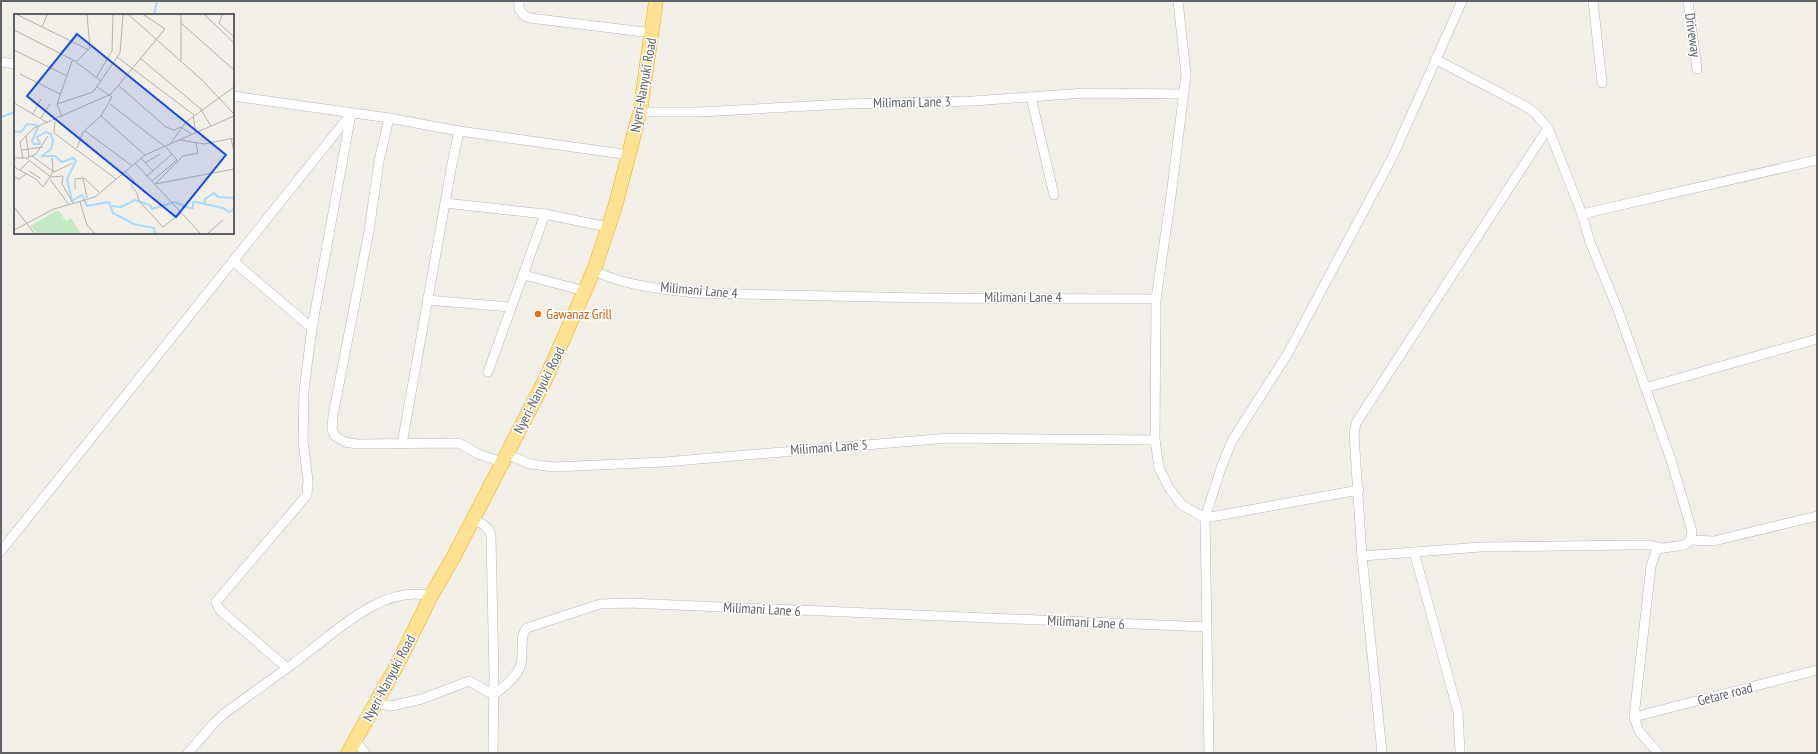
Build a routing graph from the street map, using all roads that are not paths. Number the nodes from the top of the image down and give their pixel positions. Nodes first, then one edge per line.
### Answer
1 (519, 1) edge
2 (656, 1) edge
3 (1178, 1) edge
4 (1462, 1) edge
5 (1593, 1) edge
6 (1688, 1) edge
7 (652, 33) junction
8 (1435, 59) junction
9 (1, 62) edge
10 (14, 64) edge
11 (1697, 69) dead end
12 (1602, 83) dead end
13 (1184, 94) junction
14 (234, 96) edge
15 (1031, 97) junction
16 (640, 112) junction
17 (351, 114) junction
18 (389, 118) junction
19 (1548, 128) junction
20 (459, 131) junction
21 (630, 155) junction
22 (1817, 160) edge
23 (1054, 195) dead end
24 (445, 203) junction
25 (545, 214) junction
26 (1582, 214) junction
27 (607, 227) junction
28 (233, 261) junction
29 (594, 270) junction
30 (524, 275) junction
31 (585, 291) junction
32 (1156, 298) junction
33 (427, 300) junction
34 (510, 307) junction
35 (312, 328) junction
36 (1817, 340) edge
37 (488, 372) dead end
38 (1645, 388) junction
39 (1155, 440) junction
40 (402, 444) junction
41 (504, 458) junction
42 (1359, 490) junction
43 (1817, 516) edge
44 (1205, 518) junction
45 (472, 519) junction
46 (1691, 540) junction
47 (1661, 548) junction
48 (1, 552) edge
49 (1414, 552) junction
50 (1362, 556) junction
51 (431, 596) junction
52 (1207, 627) junction
53 (287, 668) junction
54 (1817, 670) edge
55 (494, 695) junction
56 (375, 703) junction
57 (1634, 717) junction
58 (355, 740) junction
59 (188, 753) edge
60 (348, 753) edge
61 (365, 753) edge
62 (492, 753) edge
63 (1209, 753) edge
64 (1382, 753) edge
65 (1460, 753) edge
66 (1658, 753) edge

1 - 7 street
2 - 7 highway, Nyeri-Nanyuki Road
3 - 13 street
4 - 8 street
5 - 12 street
6 - 11 street, Driveway
7 - 16 highway, Nyeri-Nanyuki Road
8 - 19 street
8 - 44 street
9 - 10 street
13 - 15 street, Milimani Lane 3
13 - 32 street
14 - 17 street
15 - 16 street, Milimani Lane 3
15 - 23 street
16 - 21 highway, Nyeri-Nanyuki Road
17 - 18 street
17 - 28 street
17 - 35 street
18 - 20 street
18 - 40 street, Milimani Lane 5
19 - 26 street
19 - 42 street
20 - 21 street
20 - 24 street
21 - 27 highway, Nyeri-Nanyuki Road
22 - 26 street
24 - 25 street
24 - 33 street
25 - 27 street
25 - 30 street
26 - 38 street
27 - 29 highway, Nyeri-Nanyuki Road
28 - 35 street
28 - 48 street
29 - 31 highway, Nyeri-Nanyuki Road
29 - 32 street, Milimani Lane 4
30 - 31 street
30 - 34 street
31 - 41 highway, Nyeri-Nanyuki Road
32 - 39 street
33 - 34 street
33 - 40 street
34 - 37 street
35 - 53 street
36 - 38 street
38 - 46 street
39 - 41 street, Milimani Lane 5
39 - 44 street
40 - 41 street, Milimani Lane 5
41 - 45 highway, Nyeri-Nanyuki Road
42 - 44 street
42 - 50 street
43 - 46 street
44 - 52 street
45 - 51 highway, Nyeri-Nanyuki Road
45 - 55 street
46 - 47 street
47 - 49 street
47 - 57 street
49 - 50 street
49 - 65 street
50 - 64 street
51 - 53 street
51 - 56 highway, Nyeri-Nanyuki Road
52 - 55 street, Milimani Lane 6
52 - 63 street
53 - 59 street
54 - 57 street, Getare road
55 - 56 street
55 - 62 street
56 - 58 highway, Nyeri-Nanyuki Road
57 - 66 street
58 - 60 highway, Nyeri-Nanyuki Road
58 - 61 street

